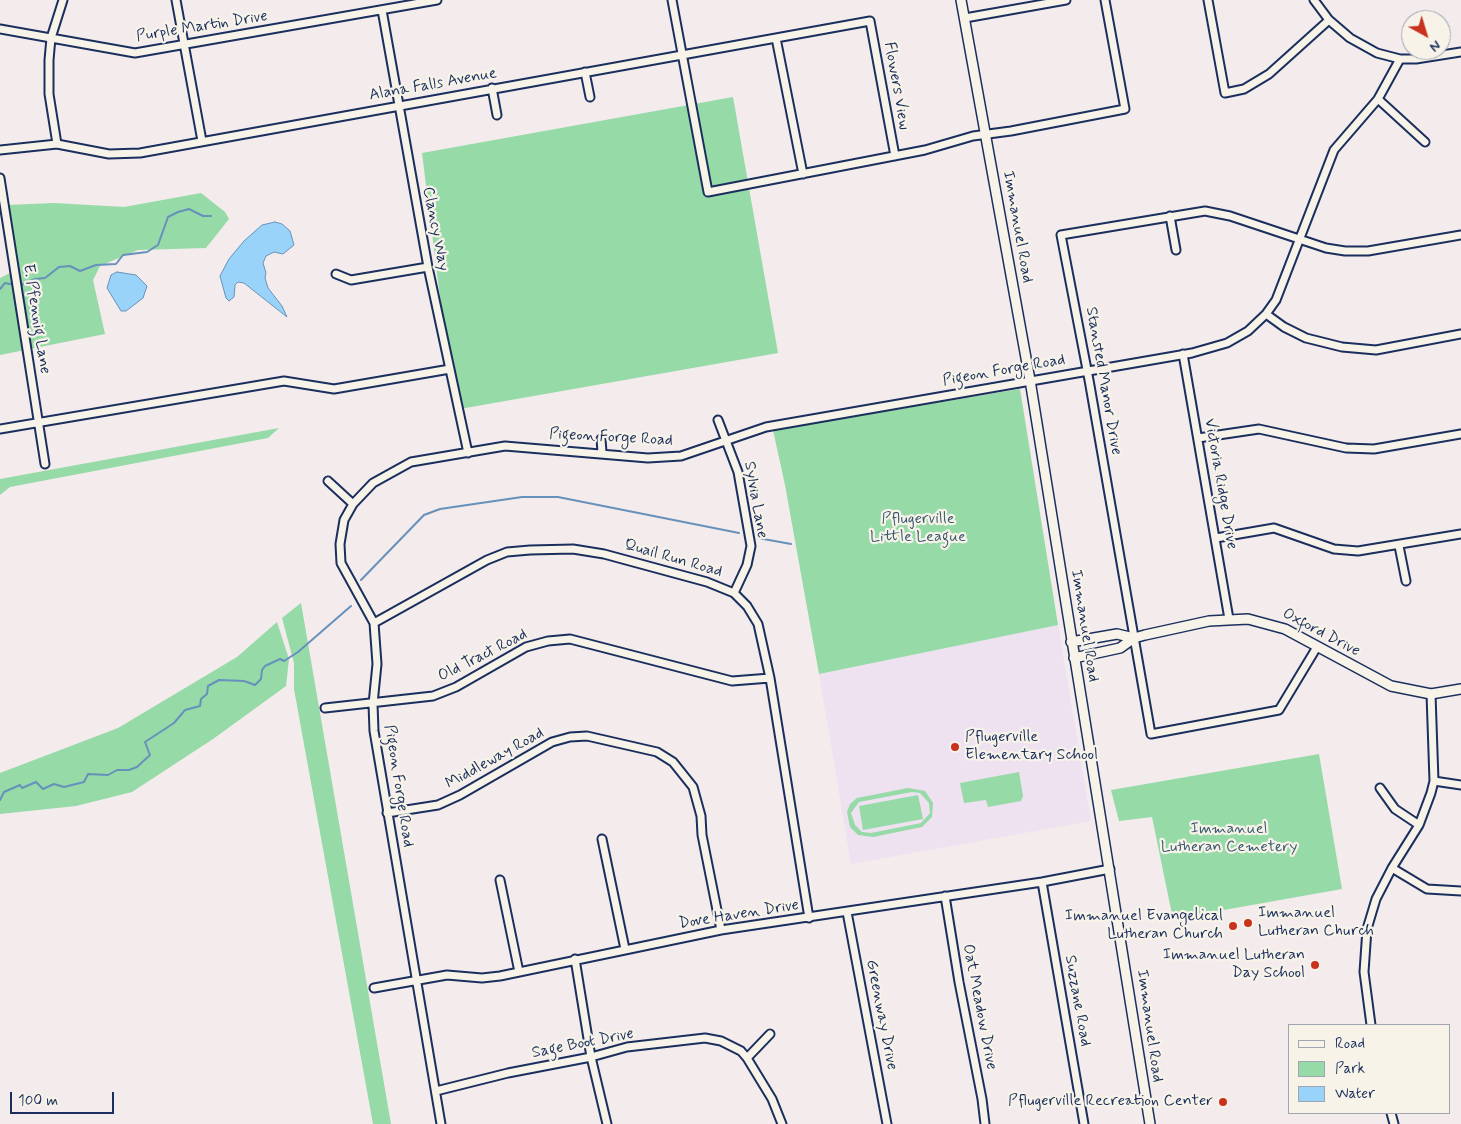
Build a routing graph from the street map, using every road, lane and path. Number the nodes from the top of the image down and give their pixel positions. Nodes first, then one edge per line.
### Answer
1 (63, 0) edge
2 (176, 0) edge
3 (437, 0) edge
4 (672, 0) edge
5 (962, 0) edge
6 (1066, 0) edge
7 (1105, 0) edge
8 (1208, 0) edge
9 (1314, 0) edge
10 (382, 10) junction
11 (965, 18) junction
12 (1330, 20) junction
13 (870, 21) joint
14 (0, 28) edge
15 (51, 38) junction
16 (776, 38) junction
17 (184, 44) junction
18 (1461, 52) edge
19 (681, 54) junction
20 (1400, 59) junction
21 (585, 72) junction
22 (492, 88) junction
23 (590, 97) dead end
24 (1378, 99) junction
25 (398, 105) junction
26 (497, 115) dead end
27 (986, 134) junction
28 (202, 141) junction
29 (1425, 142) dead end
30 (57, 144) junction
31 (0, 150) edge
32 (895, 156) junction
33 (803, 174) junction
34 (0, 178) edge
35 (1170, 216) junction
36 (1461, 235) edge
37 (1301, 240) junction
38 (1176, 250) dead end
39 (428, 267) junction
40 (336, 274) dead end
41 (1266, 314) junction
42 (1461, 334) edge
43 (1183, 354) junction
44 (450, 369) junction
45 (1087, 370) junction
46 (1030, 380) junction
47 (718, 420) dead end
48 (38, 422) junction
49 (0, 428) edge
50 (1461, 434) edge
51 (1198, 438) junction
52 (601, 439) dead end
53 (728, 441) junction
54 (602, 452) junction
55 (468, 453) junction
56 (45, 464) dead end
57 (328, 481) dead end
58 (353, 504) junction
59 (1461, 534) edge
60 (1216, 538) junction
61 (1399, 546) junction
62 (1406, 581) dead end
63 (734, 593) junction
64 (1229, 619) junction
65 (374, 624) junction
66 (1134, 638) junction
67 (1071, 642) junction
68 (1317, 647) junction
69 (1074, 658) junction
70 (770, 678) junction
71 (1461, 689) edge
72 (1431, 694) junction
73 (372, 704) junction
74 (324, 708) dead end
75 (1434, 780) junction
76 (1461, 784) edge
77 (1380, 788) dead end
78 (387, 813) junction
79 (1419, 825) junction
80 (602, 840) dead end
81 (1392, 868) junction
82 (1110, 869) junction
83 (500, 880) dead end
84 (1042, 882) junction
85 (1461, 890) edge
86 (945, 896) junction
87 (846, 912) junction
88 (809, 918) junction
89 (721, 930) junction
90 (625, 949) junction
91 (575, 959) junction
92 (519, 972) junction
93 (418, 980) junction
94 (374, 988) dead end
95 (1371, 1024) edge
96 (770, 1034) dead end
97 (591, 1057) junction
98 (747, 1058) junction
99 (436, 1091) junction
100 (441, 1124) edge
101 (607, 1124) edge
102 (782, 1124) edge
103 (887, 1124) edge
104 (985, 1124) edge
105 (1084, 1124) edge
106 (1150, 1124) edge

1 - 15 street
2 - 17 street
3 - 10 street, Purple Martin Drive
4 - 19 street
5 - 11 street, Immanuel Road
6 - 11 street
7 - 27 street
8 - 12 street
9 - 12 street
10 - 17 street, Purple Martin Drive
10 - 25 street, Clancy Way
11 - 27 street, Immanuel Road
12 - 20 street
13 - 16 street, Alana Falls Avenue
13 - 32 street, Flowers View
14 - 15 street, Purple Martin Drive
15 - 17 street, Purple Martin Drive
15 - 30 street
16 - 19 street, Alana Falls Avenue
16 - 33 street
17 - 28 street
18 - 20 street
19 - 21 street, Alana Falls Avenue
19 - 33 street
20 - 24 street, Pigeon Forge Road
21 - 22 street, Alana Falls Avenue
21 - 23 street
22 - 25 street, Alana Falls Avenue
22 - 26 street
24 - 29 street
24 - 37 street, Pigeon Forge Road
25 - 28 street, Alana Falls Avenue
25 - 39 street, Clancy Way
27 - 32 street
27 - 46 street, Immanuel Road
28 - 30 street, Alana Falls Avenue
30 - 31 street, Alana Falls Avenue
32 - 33 street
34 - 48 street, E. Pfennig Lane
35 - 37 street, Stansted Manor Drive
35 - 38 street
35 - 45 street, Stansted Manor Drive
36 - 37 street, Stansted Manor Drive
37 - 41 street, Pigeon Forge Road
39 - 40 street
39 - 44 street, Clancy Way
41 - 42 street
41 - 43 street, Pigeon Forge Road
43 - 45 street, Pigeon Forge Road
43 - 51 street, Victoria Ridge Drive
44 - 48 street
44 - 55 street, Clancy Way
45 - 46 street, Pigeon Forge Road
45 - 66 street, Stansted Manor Drive
46 - 53 street, Pigeon Forge Road
46 - 67 street, Immanuel Road
47 - 53 street, Sylvia Lane
48 - 49 street
48 - 56 street, E. Pfennig Lane
50 - 51 street
51 - 60 street, Victoria Ridge Drive
52 - 54 street
53 - 54 street, Pigeon Forge Road
53 - 63 street, Sylvia Lane
54 - 55 street, Pigeon Forge Road
55 - 58 street, Pigeon Forge Road
57 - 58 street
58 - 65 street, Pigeon Forge Road
59 - 61 street
60 - 61 street
60 - 64 street, Victoria Ridge Drive
61 - 62 street
63 - 65 street, Quail Run Road
63 - 70 street, Quail Run Road
64 - 66 street, Oxford Drive
64 - 68 street, Oxford Drive
65 - 73 street, Pigeon Forge Road
66 - 67 street
66 - 68 street, Stansted Manor Drive
66 - 69 street
67 - 69 street, Immanuel Road
68 - 72 street, Oxford Drive
69 - 82 street, Immanuel Road
70 - 73 street, Old Tract Road
70 - 88 street, Quail Run Road
71 - 72 street, Oxford Drive
72 - 75 street
73 - 74 street, Old Tract Road
73 - 78 street, Pigeon Forge Road
75 - 76 street
75 - 79 street
77 - 79 street
78 - 89 street, Middleway Road
78 - 93 street, Pigeon Forge Road
79 - 81 street
80 - 90 street
81 - 85 street
81 - 95 street
82 - 84 street, Dove Haven Drive
82 - 106 street, Immanuel Road
83 - 92 street
84 - 86 street, Dove Haven Drive
84 - 105 street, Suzzane Road
86 - 87 street, Dove Haven Drive
86 - 104 street, Oat Meadow Drive
87 - 88 street, Dove Haven Drive
87 - 103 street, Greenway Drive
88 - 89 street, Dove Haven Drive
89 - 90 street, Dove Haven Drive
90 - 91 street, Dove Haven Drive
91 - 92 street, Dove Haven Drive
91 - 97 street
92 - 93 street, Dove Haven Drive
93 - 94 street, Dove Haven Drive
93 - 99 street, Pigeon Forge Road
96 - 98 street
97 - 98 street, Sage Boot Drive
97 - 99 street, Sage Boot Drive
97 - 101 street
98 - 102 street, Sage Boot Drive
99 - 100 street, Pigeon Forge Road

